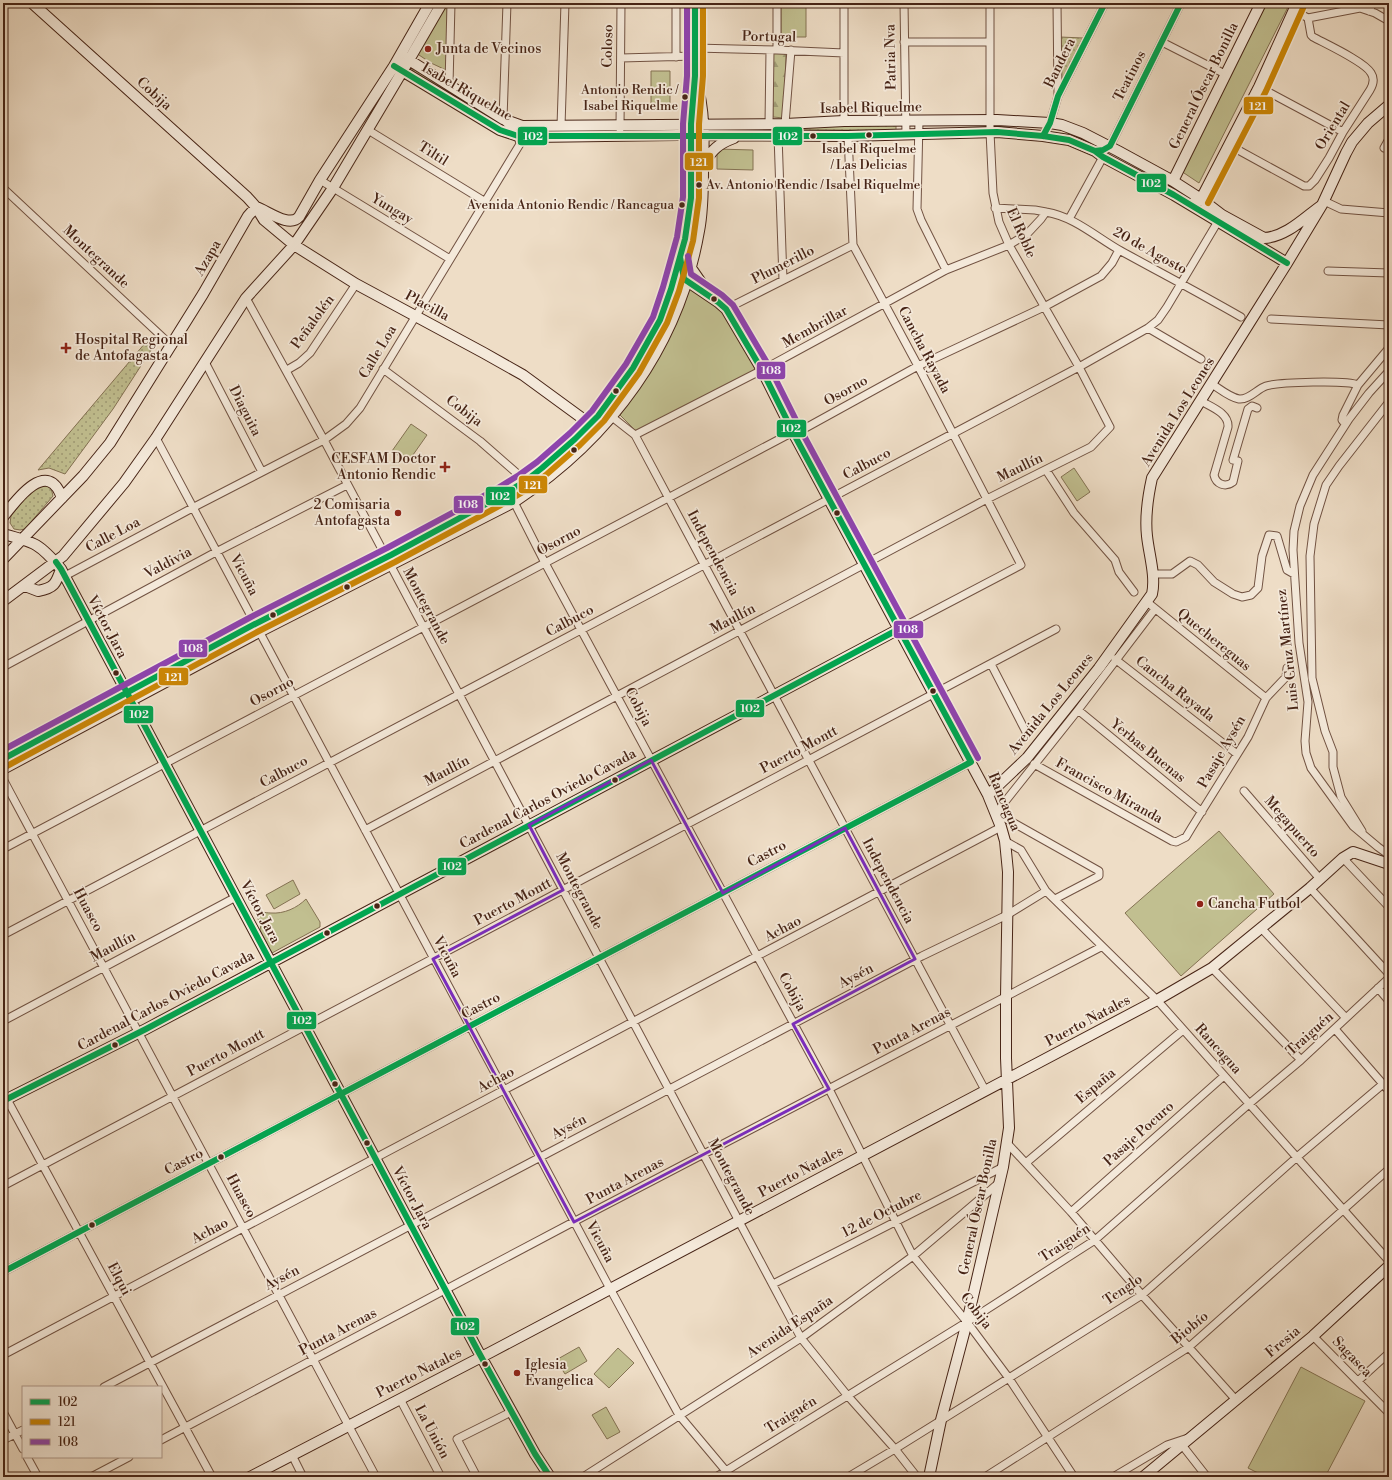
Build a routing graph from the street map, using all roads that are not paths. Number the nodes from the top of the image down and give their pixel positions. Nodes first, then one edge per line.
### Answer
1 (32, 3) edge
2 (430, 3) edge
3 (442, 3) edge
4 (451, 3) edge
5 (507, 3) edge
6 (565, 3) edge
7 (621, 3) edge
8 (676, 3) edge
9 (695, 3) edge
10 (777, 3) edge
11 (844, 3) edge
12 (904, 3) edge
13 (990, 3) edge
14 (1057, 3) edge
15 (1105, 3) edge
16 (1181, 3) edge
17 (1260, 3) edge
18 (1373, 3) edge
19 (1295, 7) edge
20 (1369, 11) junction
21 (1308, 18) junction
22 (1389, 22) edge
23 (904, 42) junction
24 (990, 42) junction
25 (1162, 42) junction
26 (773, 50) junction
27 (791, 50) junction
28 (695, 52) junction
29 (844, 52) junction
30 (401, 55) junction
31 (676, 57) junction
32 (621, 58) junction
33 (410, 60) junction
34 (399, 68) junction
35 (1225, 74) junction
36 (695, 76) junction
37 (449, 85) junction
38 (1259, 88) junction
39 (1058, 96) junction
40 (1389, 105) edge
41 (504, 119) junction
42 (991, 120) junction
43 (844, 121) junction
44 (905, 121) junction
45 (919, 121) junction
46 (1050, 123) junction
47 (619, 124) junction
48 (691, 124) junction
49 (769, 124) junction
50 (785, 124) junction
51 (704, 125) junction
52 (561, 126) junction
53 (368, 130) junction
54 (990, 132) junction
55 (1343, 132) junction
56 (778, 135) junction
57 (906, 135) junction
58 (919, 135) junction
59 (518, 136) junction
60 (691, 136) junction
61 (703, 136) junction
62 (737, 136) junction
63 (848, 136) junction
64 (1043, 136) junction
65 (620, 137) junction
66 (1389, 139) edge
67 (1110, 146) junction
68 (1229, 146) junction
69 (1386, 150) edge
70 (1099, 154) junction
71 (704, 164) junction
72 (320, 180) junction
73 (1173, 181) junction
74 (3, 188) edge
75 (333, 188) junction
76 (1201, 199) junction
77 (484, 202) junction
78 (1186, 202) junction
79 (1323, 203) junction
80 (256, 207) junction
81 (995, 208) junction
82 (1046, 212) junction
83 (1389, 213) edge
84 (1220, 218) junction
85 (1069, 219) junction
86 (294, 245) junction
87 (852, 245) junction
88 (1009, 245) junction
89 (1119, 250) junction
90 (680, 257) junction
91 (450, 259) junction
92 (1287, 263) junction
93 (691, 268) junction
94 (946, 270) junction
95 (1328, 271) dead end
96 (1389, 273) edge
97 (783, 280) junction
98 (686, 282) junction
99 (1182, 283) junction
100 (356, 284) junction
101 (246, 298) junction
102 (711, 298) junction
103 (884, 304) junction
104 (1044, 307) junction
105 (726, 309) junction
106 (416, 316) junction
107 (1241, 317) dead end
108 (1271, 319) dead end
109 (1389, 325) edge
110 (1148, 328) junction
111 (172, 346) junction
112 (1389, 348) edge
113 (1201, 360) dead end
114 (205, 362) junction
115 (918, 366) junction
116 (1079, 367) junction
117 (384, 369) junction
118 (286, 370) junction
119 (762, 370) junction
120 (1389, 372) edge
121 (1212, 384) junction
122 (1358, 385) junction
123 (1201, 401) junction
124 (1389, 402) edge
125 (1257, 408) dead end
126 (612, 417) junction
127 (590, 424) junction
128 (1345, 424) junction
129 (1110, 427) joint
130 (793, 432) junction
131 (953, 434) junction
132 (636, 435) junction
133 (156, 438) junction
134 (324, 440) junction
135 (1046, 470) junction
136 (262, 472) junction
137 (524, 482) junction
138 (347, 485) junction
139 (62, 498) junction
140 (668, 498) junction
141 (829, 499) junction
142 (987, 499) junction
143 (514, 502) junction
144 (193, 508) junction
145 (3, 517) edge
146 (3, 534) edge
147 (22, 539) junction
148 (216, 552) junction
149 (3, 559) edge
150 (388, 561) junction
151 (545, 563) junction
152 (864, 564) junction
153 (704, 565) junction
154 (1020, 565) joint
155 (61, 569) junction
156 (1152, 574) junction
157 (1294, 574) junction
158 (25, 586) junction
159 (1134, 592) dead end
160 (3, 602) edge
161 (1151, 606) junction
162 (89, 621) junction
163 (423, 627) junction
164 (257, 628) junction
165 (899, 629) junction
166 (1056, 629) dead end
167 (581, 630) junction
168 (739, 630) junction
169 (1115, 659) junction
170 (991, 664) junction
171 (3, 667) edge
172 (1287, 668) dead end
173 (459, 694) junction
174 (934, 694) junction
175 (774, 695) junction
176 (293, 696) junction
177 (616, 696) junction
178 (129, 697) junction
179 (1266, 698) junction
180 (1078, 710) junction
181 (1026, 732) dead end
182 (1237, 754) junction
183 (3, 759) edge
184 (651, 760) junction
185 (809, 760) junction
186 (494, 761) junction
187 (971, 762) junction
188 (329, 763) junction
189 (164, 764) junction
190 (1034, 764) junction
191 (3, 769) edge
192 (3, 779) edge
193 (1244, 791) dead end
194 (988, 795) junction
195 (1202, 812) junction
196 (996, 814) junction
197 (529, 825) junction
198 (686, 825) junction
199 (1001, 827) junction
200 (845, 828) junction
201 (365, 830) junction
202 (200, 831) junction
203 (32, 833) junction
204 (1365, 836) junction
205 (1005, 841) junction
206 (1172, 841) joint
207 (3, 849) edge
208 (1389, 855) edge
209 (1343, 858) junction
210 (1389, 864) edge
211 (1320, 879) junction
212 (1310, 888) junction
213 (563, 890) junction
214 (1046, 891) junction
215 (879, 892) junction
216 (723, 893) junction
217 (399, 894) junction
218 (236, 897) junction
219 (1055, 899) junction
220 (68, 900) junction
221 (1389, 907) edge
222 (1007, 915) junction
223 (1261, 928) junction
224 (3, 934) edge
225 (1101, 947) junction
226 (757, 957) junction
227 (599, 958) junction
228 (433, 959) junction
229 (915, 959) junction
230 (270, 962) junction
231 (104, 967) junction
232 (1212, 968) junction
233 (1389, 974) edge
234 (1389, 978) edge
235 (1378, 988) junction
236 (1006, 997) junction
237 (1157, 1000) junction
238 (1389, 1001) edge
239 (1346, 1018) junction
240 (3, 1021) edge
241 (633, 1022) junction
242 (793, 1024) junction
243 (951, 1025) junction
244 (470, 1026) junction
245 (305, 1027) junction
246 (1335, 1029) junction
247 (1183, 1030) junction
248 (139, 1032) junction
249 (1301, 1060) junction
250 (1224, 1076) junction
251 (1006, 1079) junction
252 (1383, 1084) junction
253 (669, 1089) junction
254 (829, 1089) junction
255 (504, 1090) junction
256 (985, 1090) junction
257 (1389, 1091) edge
258 (341, 1094) junction
259 (173, 1096) junction
260 (4, 1098) edge
261 (1249, 1104) junction
262 (1007, 1142) junction
263 (704, 1154) junction
264 (862, 1156) junction
265 (1297, 1157) junction
266 (375, 1158) junction
267 (540, 1158) junction
268 (1026, 1162) junction
269 (209, 1164) junction
270 (43, 1166) junction
271 (1003, 1167) junction
272 (1389, 1169) edge
273 (1000, 1181) junction
274 (3, 1186) edge
275 (1344, 1210) junction
276 (1071, 1212) junction
277 (740, 1220) junction
278 (895, 1221) junction
279 (574, 1222) junction
280 (411, 1225) junction
281 (244, 1228) junction
282 (79, 1232) junction
283 (1095, 1240) junction
284 (913, 1256) junction
285 (1389, 1260) edge
286 (1389, 1266) edge
287 (3, 1272) edge
288 (773, 1284) junction
289 (610, 1289) junction
290 (445, 1290) junction
291 (279, 1295) junction
292 (1142, 1295) junction
293 (114, 1297) junction
294 (967, 1322) junction
295 (1313, 1336) junction
296 (801, 1338) junction
297 (1189, 1347) junction
298 (1389, 1354) edge
299 (3, 1355) edge
300 (481, 1357) junction
301 (314, 1359) junction
302 (150, 1363) junction
303 (1008, 1377) junction
304 (1358, 1381) junction
305 (106, 1386) edge
306 (847, 1396) junction
307 (400, 1399) junction
308 (1236, 1400) junction
309 (3, 1412) edge
310 (511, 1412) junction
311 (1389, 1413) edge
312 (679, 1415) junction
313 (941, 1420) junction
314 (349, 1426) junction
315 (185, 1427) junction
316 (22, 1430) edge
317 (15, 1434) junction
318 (1192, 1436) junction
319 (1048, 1437) junction
320 (162, 1439) edge
321 (3, 1440) edge
322 (1182, 1446) junction
323 (22, 1447) edge
324 (895, 1449) junction
325 (292, 1455) junction
326 (28, 1458) edge
327 (126, 1458) edge
328 (726, 1471) junction
329 (38, 1477) edge
330 (91, 1477) edge
331 (212, 1477) edge
332 (250, 1477) edge
333 (304, 1477) edge
334 (376, 1477) edge
335 (441, 1477) edge
336 (477, 1477) edge
337 (550, 1477) edge
338 (583, 1477) edge
339 (716, 1477) edge
340 (731, 1477) edge
341 (848, 1477) edge
342 (918, 1477) edge
343 (929, 1477) edge
344 (985, 1477) edge
345 (1074, 1477) edge
346 (1113, 1477) edge
347 (1143, 1477) edge
348 (1207, 1477) edge

1 - 80 street, Cobija
2 - 30 street
3 - 33 street
4 - 37 street
5 - 41 street
6 - 52 street
7 - 32 street, Coloso
8 - 31 street
9 - 28 street
10 - 26 street
11 - 29 street
12 - 23 street, Patria Nva
13 - 24 street, El Roble
14 - 39 street
15 - 39 street, Bandera
16 - 25 street, Teatinos
17 - 35 street, General Óscar Bonilla
18 - 20 street
19 - 21 street
19 - 38 street
20 - 21 street
20 - 22 street
21 - 55 street, Oriental
23 - 24 street
23 - 44 street, Patria Nva
24 - 42 street, El Roble
25 - 35 street
25 - 67 street, Teatinos
26 - 27 street, Portugal
26 - 28 street, Portugal
26 - 49 street
27 - 29 street, Portugal
27 - 50 street
28 - 31 street, Portugal
28 - 36 street
29 - 43 street
30 - 33 street, Isabel Riquelme
30 - 34 street
31 - 32 street, Portugal
32 - 47 street, Coloso
33 - 34 street
33 - 37 street, Isabel Riquelme
34 - 53 street
34 - 59 street, Isabel Riquelme
34 - 72 street
35 - 73 street, General Óscar Bonilla
36 - 48 street
36 - 51 street
37 - 41 street, Isabel Riquelme
38 - 55 street
38 - 68 street
39 - 46 street, Bandera
40 - 79 street, Avenida Los Leones
41 - 52 street, Isabel Riquelme
41 - 59 street
42 - 45 street, Isabel Riquelme
42 - 46 street, Isabel Riquelme
42 - 54 street, El Roble
43 - 44 street, Isabel Riquelme
43 - 50 street, Isabel Riquelme
44 - 45 street, Isabel Riquelme
44 - 57 street, Patria Nva
45 - 58 street
46 - 64 street, Bandera
46 - 67 street, Isabel Riquelme
47 - 48 street, Isabel Riquelme
47 - 52 street, Isabel Riquelme
47 - 65 street, Coloso
48 - 51 street, Isabel Riquelme
48 - 60 street
49 - 50 street, Isabel Riquelme
49 - 51 street, Isabel Riquelme
51 - 61 street
53 - 75 street
53 - 77 street, Tiltil
54 - 58 street, Isabel Riquelme
54 - 64 street, Isabel Riquelme
54 - 81 street, El Roble
55 - 68 street, Oriental
56 - 62 street, Isabel Riquelme
56 - 63 street, Isabel Riquelme
56 - 97 street
57 - 58 street, Isabel Riquelme
57 - 63 street, Isabel Riquelme
58 - 94 street
59 - 65 street, Isabel Riquelme
59 - 77 street, Calle Loa
60 - 61 street, Isabel Riquelme
60 - 65 street, Isabel Riquelme
60 - 90 street
61 - 62 street, Isabel Riquelme
61 - 71 street
62 - 71 street
63 - 87 street, Cancha Rayada
64 - 70 street, Isabel Riquelme
66 - 69 street
67 - 70 street
67 - 73 street, Isabel Riquelme
68 - 76 street
70 - 78 street, Isabel Riquelme
70 - 85 street
71 - 93 street
72 - 75 street, Yungay
72 - 80 street
73 - 76 street, Isabel Riquelme
74 - 111 street, Montegrande
75 - 86 street
75 - 91 street, Yungay
76 - 78 street
76 - 84 street, Isabel Riquelme
77 - 91 street, Calle Loa
78 - 84 street, Isabel Riquelme
79 - 83 street
79 - 84 street, Isabel Riquelme
79 - 92 street, Avenida Los Leones
80 - 86 street, Placilla
80 - 111 street, Azapa
81 - 82 street, 20 de Agosto
81 - 88 street, El Roble
82 - 85 street, 20 de Agosto
82 - 88 street
84 - 92 street, Isabel Riquelme
84 - 99 street, Calbuco
85 - 89 street, 20 de Agosto
86 - 100 street, Placilla
86 - 101 street
87 - 97 street, Plumerillo
87 - 103 street, Cancha Rayada
88 - 94 street, Membrillar
88 - 104 street, El Roble
89 - 99 street, 20 de Agosto
89 - 104 street, Osorno
90 - 98 street
90 - 127 street
91 - 106 street, Calle Loa
92 - 121 street, Avenida Los Leones
93 - 98 street
93 - 102 street, Rancagua
94 - 103 street, Membrillar
95 - 96 street
97 - 105 street, Plumerillo
98 - 102 street, Rancagua
98 - 126 street
99 - 107 street, 20 de Agosto
99 - 110 street, Calbuco
100 - 106 street, Placilla
100 - 118 street, Peñalolén
101 - 114 street
101 - 118 street, Montegrande
102 - 105 street, Rancagua
103 - 115 street, Cancha Rayada
103 - 119 street, Membrillar
104 - 115 street, Osorno
104 - 116 street, El Roble
105 - 119 street, Rancagua
106 - 117 street, Calle Loa
106 - 127 street, Placilla
108 - 109 street
110 - 113 street
110 - 116 street, Calbuco
111 - 139 street, Azapa
112 - 122 street, Luis Cruz Martínez
114 - 133 street
114 - 136 street, Diaguita
115 - 130 street, Osorno
115 - 131 street, Cancha Rayada
116 - 129 street, El Roble
116 - 131 street, Calbuco
117 - 134 street, Calle Loa
117 - 137 street, Cobija
118 - 134 street, Montegrande
119 - 130 street, Rancagua
119 - 132 street, Membrillar
120 - 128 street, Luis Cruz Martínez
121 - 122 street
121 - 123 street, Avenida Los Leones
122 - 128 street, Luis Cruz Martínez
123 - 125 street
123 - 156 street, Avenida Los Leones
124 - 204 street
126 - 132 street, Independencia
126 - 143 street
127 - 137 street
128 - 157 street, Luis Cruz Martínez
129 - 135 street, Maullín
130 - 140 street, Osorno
130 - 141 street, Rancagua
131 - 141 street, Calbuco
131 - 142 street, Cancha Rayada
132 - 140 street, Independencia
133 - 144 street, Vicuña
133 - 155 street
134 - 136 street, Calle Loa
134 - 138 street, Montegrande
135 - 142 street, Maullín
135 - 159 street
136 - 144 street, Calle Loa
137 - 150 street
138 - 148 street, Valdivia
138 - 150 street, Montegrande
139 - 145 street
139 - 147 street, Azapa
140 - 151 street, Osorno
140 - 153 street, Independencia
141 - 152 street, Rancagua
141 - 153 street, Calbuco
142 - 152 street, Maullín
142 - 154 street, Cancha Rayada
143 - 150 street
143 - 151 street, Cobija
144 - 148 street, Vicuña
144 - 155 street, Calle Loa
146 - 147 street, Víctor Jara
147 - 149 street, Azapa
147 - 155 street, Víctor Jara
148 - 162 street, Valdivia
148 - 164 street, Vicuña
150 - 163 street, Montegrande
150 - 164 street
151 - 163 street, Osorno
151 - 167 street, Cobija
152 - 165 street, Rancagua
152 - 168 street, Maullín
153 - 167 street, Calbuco
153 - 168 street, Independencia
154 - 165 street, Cardenal Carlos Oviedo Cavada
155 - 158 street
155 - 158 street
155 - 162 street, Víctor Jara
156 - 157 street
156 - 161 street, Avenida Los Leones
157 - 204 street, Luis Cruz Martínez
158 - 160 street
161 - 169 street, Avenida Los Leones
161 - 179 street, Quechereguas
161 - 194 street, Avenida Los Leones
162 - 171 street, Valdivia
162 - 178 street, Víctor Jara
163 - 173 street, Montegrande
163 - 176 street, Osorno
164 - 176 street, Vicuña
164 - 178 street
165 - 174 street, Rancagua
165 - 175 street, Cardenal Carlos Oviedo Cavada
166 - 170 street, Puerto Montt
167 - 173 street, Calbuco
167 - 177 street, Cobija
168 - 175 street, Independencia
168 - 177 street, Maullín
169 - 180 street, Avenida Los Leones
169 - 182 street, Cancha Rayada
170 - 174 street, Puerto Montt
170 - 181 street
172 - 179 street, Pasaje Aysén
173 - 186 street, Montegrande
173 - 188 street, Calbuco
174 - 185 street, Puerto Montt
174 - 187 street, Rancagua
175 - 184 street, Cardenal Carlos Oviedo Cavada
175 - 185 street, Independencia
176 - 188 street, Vicuña
176 - 189 street, Osorno
177 - 184 street, Cobija
177 - 186 street, Maullín
178 - 183 street
178 - 189 street, Víctor Jara
178 - 191 street
179 - 182 street, Pasaje Aysén
180 - 190 street, Avenida Los Leones
180 - 195 street, Yerbas Buenas
182 - 195 street, Pasaje Aysén
184 - 197 street, Cardenal Carlos Oviedo Cavada
184 - 198 street, Cobija
185 - 198 street, Puerto Montt
185 - 200 street, Independencia
186 - 197 street, Montegrande
186 - 201 street, Maullín
187 - 194 street, Rancagua
187 - 200 street, Castro
188 - 201 street, Vicuña
188 - 202 street, Calbuco
189 - 202 street, Víctor Jara
189 - 203 street, Osorno
190 - 196 street, Avenida Los Leones
190 - 206 street, Francisco Miranda
192 - 203 street, Huasco
193 - 211 street, Megapuerto
194 - 196 street, Rancagua
195 - 206 street, Pasaje Aysén
196 - 199 street, Rancagua
196 - 219 street
197 - 213 street, Montegrande
197 - 217 street, Cardenal Carlos Oviedo Cavada
198 - 213 street, Puerto Montt
198 - 216 street, Cobija
199 - 205 street, Rancagua
199 - 215 street, Achao
200 - 215 street, Independencia
200 - 216 street, Castro
201 - 217 street, Vicuña
202 - 218 street, Víctor Jara
202 - 220 street, Calbuco
203 - 207 street, Osorno
203 - 220 street, Huasco
204 - 208 street, Luis Cruz Martínez
205 - 214 street, Rancagua
205 - 222 street, General Óscar Bonilla
209 - 210 street
209 - 211 street, Puerto Natales
209 - 221 street
211 - 212 street, Puerto Natales
212 - 223 street, Puerto Natales
212 - 233 street
213 - 227 street, Montegrande
213 - 228 street, Puerto Montt
214 - 219 street, Rancagua
214 - 222 street, Aysén
215 - 226 street, Achao
215 - 229 street, Independencia
216 - 226 street, Cobija
216 - 227 street, Castro
217 - 228 street, Vicuña
217 - 230 street, Cardenal Carlos Oviedo Cavada
218 - 230 street, Víctor Jara
218 - 231 street, Maullín
219 - 225 street, Rancagua
220 - 224 street, Calbuco
220 - 231 street, Huasco
222 - 229 street, Aysén
222 - 236 street, General Óscar Bonilla
223 - 232 street, Puerto Natales
223 - 239 street
225 - 236 street, Punta Arenas
225 - 237 street, Rancagua
226 - 241 street, Achao
226 - 242 street, Cobija
227 - 241 street, Montegrande
227 - 244 street, Castro
228 - 244 street, Vicuña
228 - 245 street, Puerto Montt
229 - 242 street, Aysén
229 - 243 street, Independencia
230 - 245 street, Víctor Jara
230 - 248 street, Cardenal Carlos Oviedo Cavada
231 - 240 street, Maullín
231 - 248 street, Huasco
232 - 237 street, Puerto Natales
232 - 249 street
234 - 235 street, Traiguén
235 - 238 street
235 - 239 street, Traiguén
236 - 243 street, Punta Arenas
236 - 251 street, General Óscar Bonilla
237 - 247 street, Rancagua
237 - 251 street, Puerto Natales
239 - 246 street, Traiguén
241 - 253 street, Montegrande
241 - 255 street, Achao
242 - 253 street, Aysén
242 - 254 street, Cobija
243 - 254 street, Punta Arenas
243 - 256 street, Independencia
244 - 255 street, Vicuña
244 - 258 street, Castro
245 - 258 street, Víctor Jara
245 - 259 street, Puerto Montt
246 - 249 street, Traiguén
246 - 252 street
247 - 250 street, Rancagua
247 - 268 street, España
248 - 259 street, Huasco
248 - 260 street, Cardenal Carlos Oviedo Cavada
249 - 261 street, Traiguén
250 - 261 street, Rancagua
250 - 276 street, Pasaje Pocuro
251 - 256 street, Puerto Natales
251 - 262 street, General Óscar Bonilla
252 - 257 street
252 - 265 street, Tenglo
253 - 263 street, Montegrande
253 - 267 street, Aysén
254 - 263 street, Punta Arenas
254 - 264 street, Cobija
255 - 266 street, Achao
255 - 267 street, Vicuña
256 - 264 street, Puerto Natales
258 - 266 street, Víctor Jara
258 - 269 street, Castro
259 - 269 street, Huasco
259 - 270 street, Puerto Montt
260 - 270 street, Elqui
261 - 265 street, Rancagua
261 - 283 street, Traiguén
262 - 268 street
262 - 271 street, General Óscar Bonilla
263 - 277 street, Montegrande
263 - 279 street, Punta Arenas
264 - 277 street, Puerto Natales
264 - 278 street, Cobija
265 - 275 street, Rancagua
265 - 292 street, Tenglo
266 - 280 street, Víctor Jara
266 - 281 street, Achao
267 - 279 street, Vicuña
267 - 280 street, Aysén
268 - 276 street
269 - 281 street, Huasco
269 - 282 street, Castro
270 - 274 street, Puerto Montt
270 - 282 street, Elqui
271 - 273 street, General Óscar Bonilla
271 - 278 street, 12 de Octubre
272 - 275 street, Biobío
273 - 284 street, Avenida España
273 - 294 street, General Óscar Bonilla
275 - 285 street, Rancagua
275 - 297 street, Biobío
276 - 283 street
277 - 288 street, Montegrande
277 - 289 street, Puerto Natales
278 - 284 street, Cobija
278 - 288 street, 12 de Octubre
279 - 289 street, Vicuña
279 - 290 street, Punta Arenas
280 - 290 street, Víctor Jara
280 - 291 street, Aysén
281 - 291 street, Huasco
281 - 293 street, Achao
282 - 287 street, Castro
282 - 293 street, Elqui
283 - 292 street
283 - 294 street, Traiguén
284 - 294 street, Cobija
284 - 296 street, Avenida España
286 - 295 street, Fresia
288 - 296 street, Montegrande
289 - 300 street, Puerto Natales
289 - 312 street, Vicuña
290 - 300 street, Víctor Jara
290 - 301 street, Punta Arenas
291 - 301 street, Huasco
291 - 302 street, Aysén
292 - 297 street
292 - 303 street, Tenglo
293 - 299 street, Achao
293 - 302 street, Elqui
294 - 303 street, Cobija
294 - 306 street, Traiguén
294 - 313 street, General Óscar Bonilla
295 - 304 street, Sagasca
295 - 308 street, Fresia
296 - 306 street, Montegrande
296 - 312 street, Avenida España
297 - 308 street
297 - 319 street, Biobío
298 - 304 street
300 - 307 street, Puerto Natales
300 - 310 street, Víctor Jara
301 - 314 street, Huasco
301 - 315 street, Punta Arenas
302 - 305 street, Aysén
302 - 315 street, Elqui
303 - 313 street, Tenglo
303 - 319 street, Cobija
304 - 311 street, Sagasca
306 - 324 street, Montegrande
306 - 328 street, Traiguén
307 - 314 street, Puerto Natales
307 - 335 street, La Unión
308 - 318 street, Fresia
309 - 317 street
310 - 336 street
310 - 337 street, Víctor Jara
312 - 328 street, Vicuña
312 - 338 street, Avenida España
313 - 324 street, Tenglo
313 - 343 street, General Óscar Bonilla
314 - 325 street, Puerto Natales
314 - 334 street, Huasco
315 - 320 street, Punta Arenas
315 - 331 street, Elqui
316 - 317 street
317 - 321 street
317 - 323 street
318 - 322 street, Fresia
318 - 346 street, Fresia
319 - 344 street, Biobío
319 - 345 street, Cobija
322 - 347 street, Fresia
322 - 348 street
324 - 341 street, Tenglo
324 - 342 street, Montegrande
325 - 332 street, Puerto Natales
325 - 333 street
326 - 329 street
327 - 330 street
328 - 339 street, Traiguén
328 - 340 street, Vicuña

